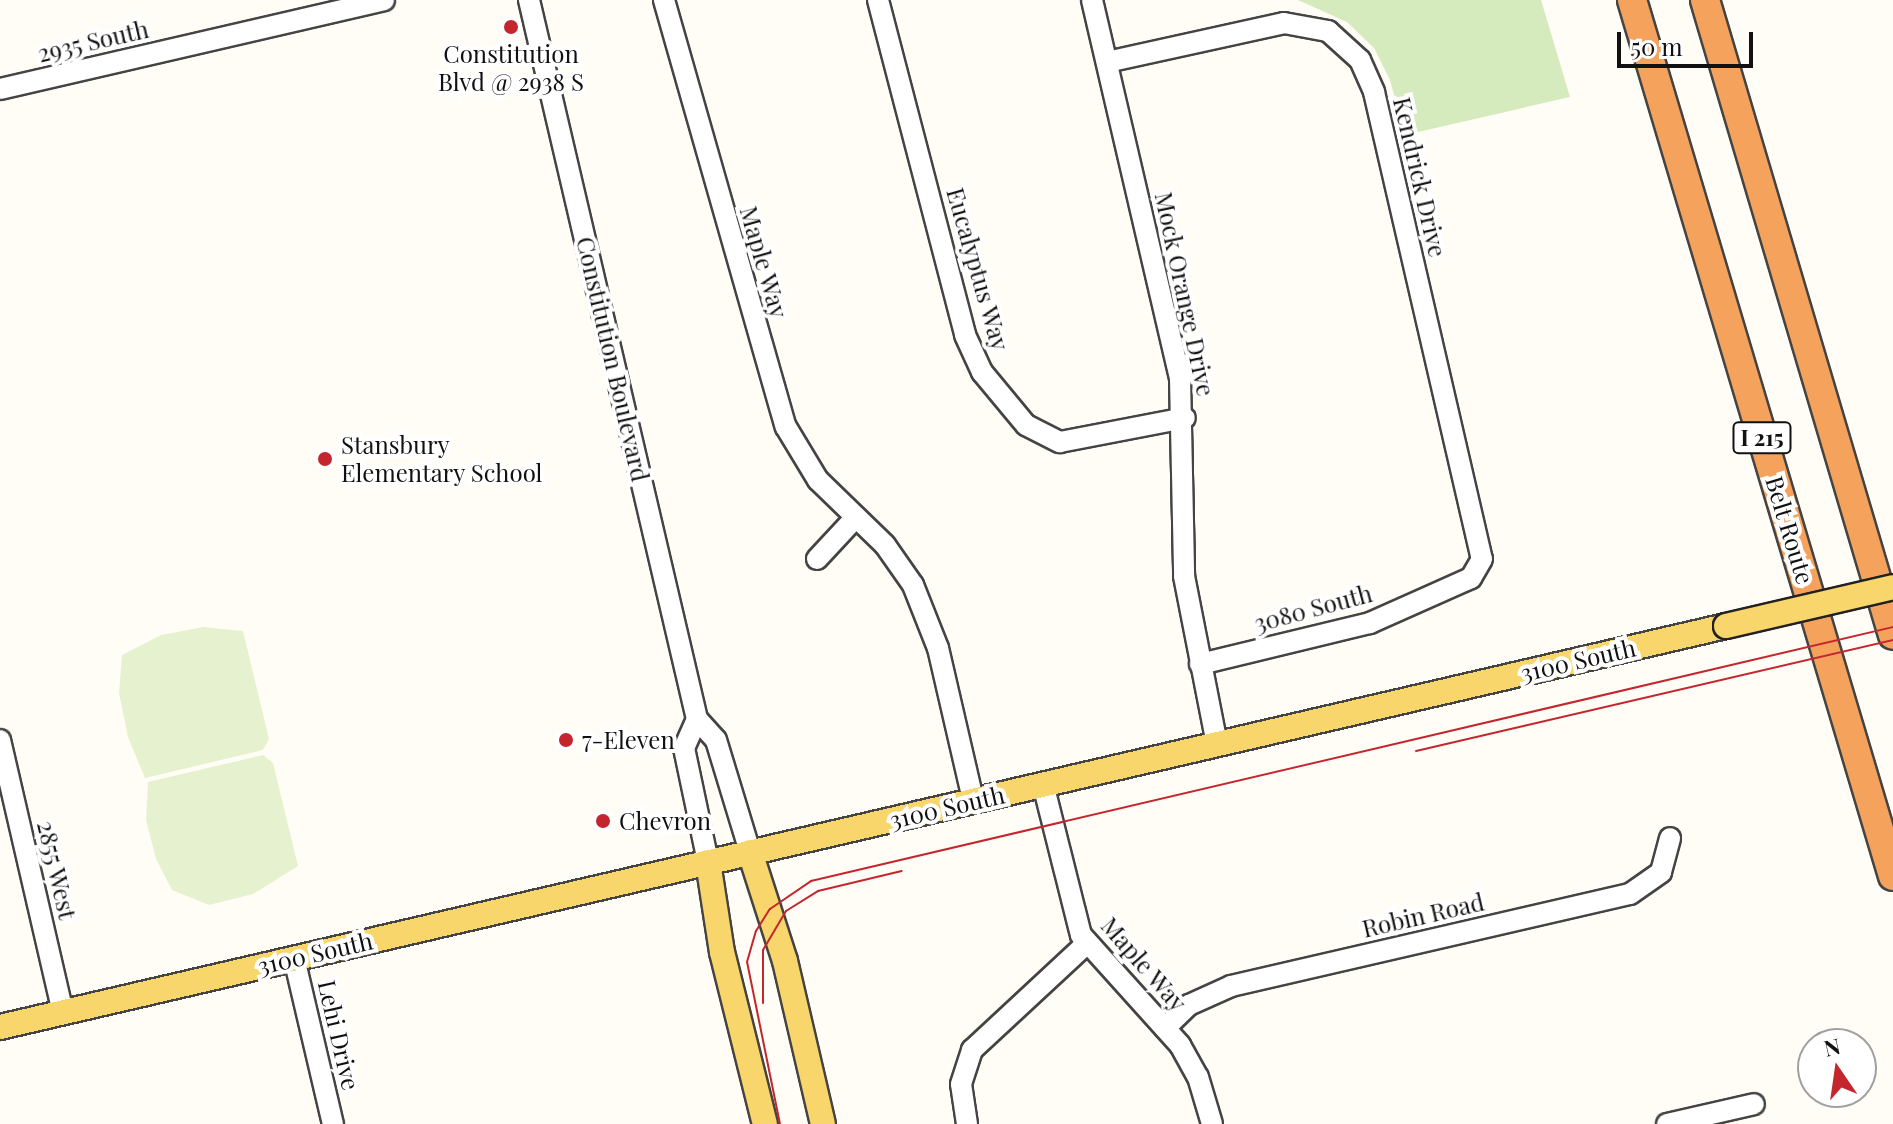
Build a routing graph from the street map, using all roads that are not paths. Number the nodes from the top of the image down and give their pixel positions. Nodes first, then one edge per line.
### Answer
1 (384, 0) edge
2 (529, 0) edge
3 (664, 0) edge
4 (878, 0) edge
5 (1092, 0) edge
6 (1632, 0) edge
7 (1705, 0) edge
8 (1107, 62) junction
9 (0, 89) edge
10 (1185, 418) junction
11 (856, 517) junction
12 (817, 559) dead end
13 (1479, 571) joint
14 (1893, 587) edge
15 (1893, 635) edge
16 (1200, 664) junction
17 (697, 719) junction
18 (0, 740) edge
19 (1217, 744) junction
20 (1043, 784) junction
21 (973, 800) junction
22 (1670, 838) dead end
23 (750, 852) junction
24 (708, 862) junction
25 (1893, 876) edge
26 (1086, 944) junction
27 (294, 958) junction
28 (63, 1012) junction
29 (0, 1027) edge
30 (1165, 1028) junction
31 (1754, 1104) dead end
32 (1673, 1123) edge
33 (333, 1124) edge
34 (765, 1124) edge
35 (823, 1124) edge
36 (967, 1124) edge
37 (1212, 1124) edge

1 - 9 street, 2935 South
2 - 17 street, Constitution Boulevard
3 - 11 street, Maple Way
4 - 10 street, Eucalyptus Way
5 - 8 street, Mock Orange Drive
6 - 25 highway, Belt Route / I 215
7 - 15 highway, I 215
8 - 10 street, Mock Orange Drive
8 - 13 street, Kendrick Drive
10 - 16 street, Mock Orange Drive
11 - 12 street
11 - 21 street, Maple Way
13 - 16 street, 3080 South
14 - 19 main road, 3100 South, bridge
16 - 19 street, Mock Orange Drive
17 - 23 street, Constitution Boulevard
17 - 24 street
18 - 28 street, 2855 West
19 - 20 main road, 3100 South
20 - 21 main road, 3100 South
20 - 26 street, Maple Way
21 - 23 main road, 3100 South
22 - 30 street, Robin Road
23 - 24 main road, 3100 South
23 - 35 main road, Constitution Boulevard
24 - 27 main road, 3100 South
24 - 34 main road
26 - 30 street, Maple Way
26 - 36 street
27 - 28 main road, 3100 South
27 - 33 street, Lehi Drive
28 - 29 main road, 3100 South
30 - 37 street, Maple Way
31 - 32 street

